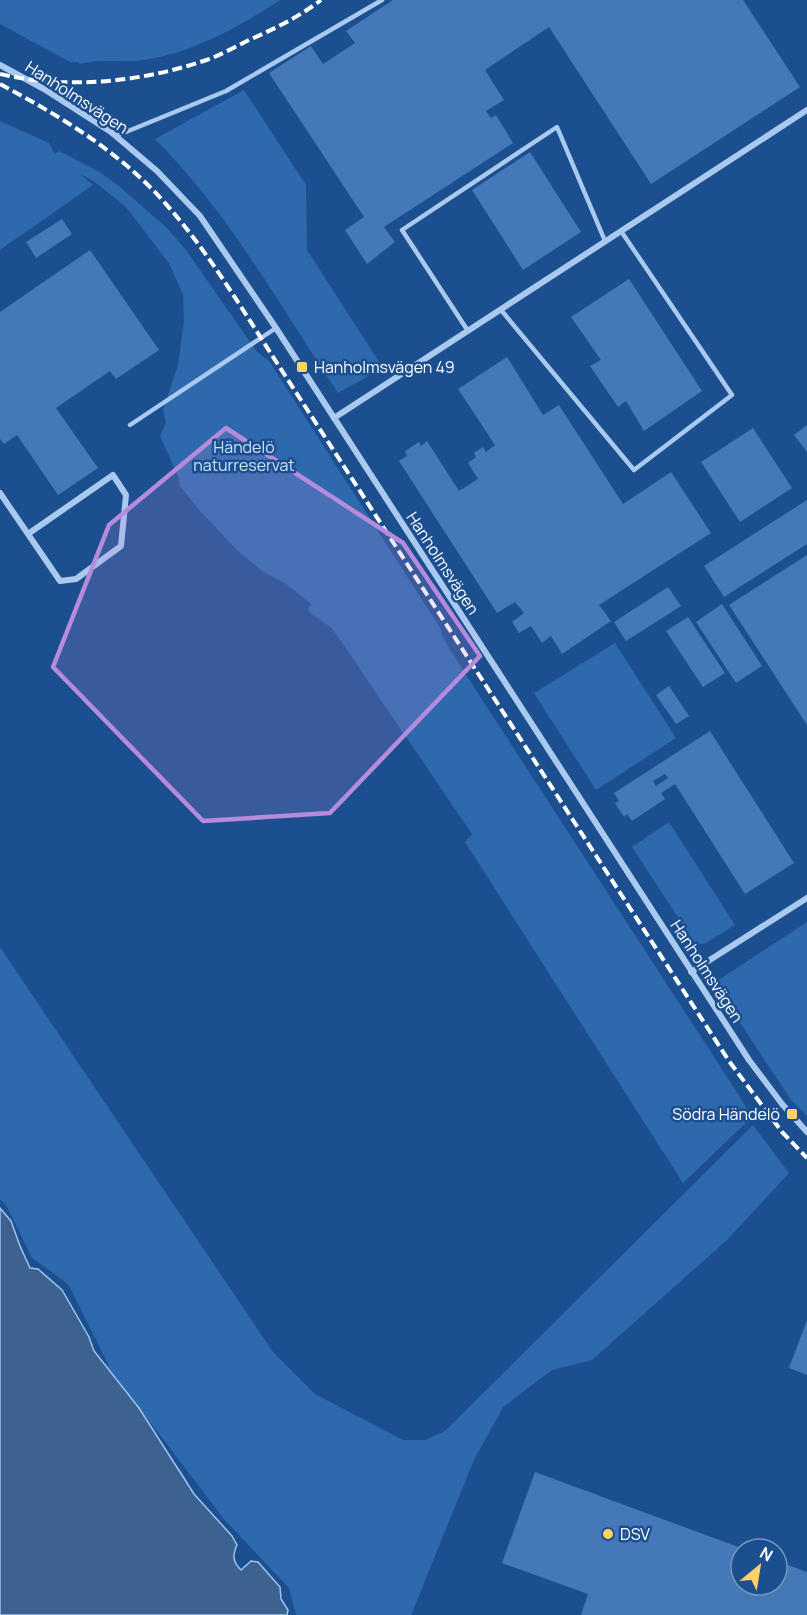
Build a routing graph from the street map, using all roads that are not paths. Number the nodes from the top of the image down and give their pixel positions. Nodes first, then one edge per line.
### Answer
1 (382, 0) edge
2 (0, 65) edge
3 (807, 110) edge
4 (116, 136) junction
5 (621, 231) junction
6 (605, 242) junction
7 (501, 310) junction
8 (276, 328) junction
9 (468, 331) junction
10 (334, 418) junction
11 (130, 425) dead end
12 (0, 494) edge
13 (28, 534) junction
14 (807, 898) edge
15 (692, 972) junction
16 (807, 1132) edge

1 - 4 lane
2 - 4 street, Hanholmsvägen
3 - 5 street
4 - 8 street, Hanholmsvägen
5 - 6 street
5 - 7 lane
6 - 7 street
6 - 9 lane
7 - 9 street
8 - 10 street, Hanholmsvägen
8 - 11 lane
9 - 10 street
10 - 15 street, Hanholmsvägen
12 - 13 street
13 - 13 street
14 - 15 street
15 - 16 street, Hanholmsvägen

